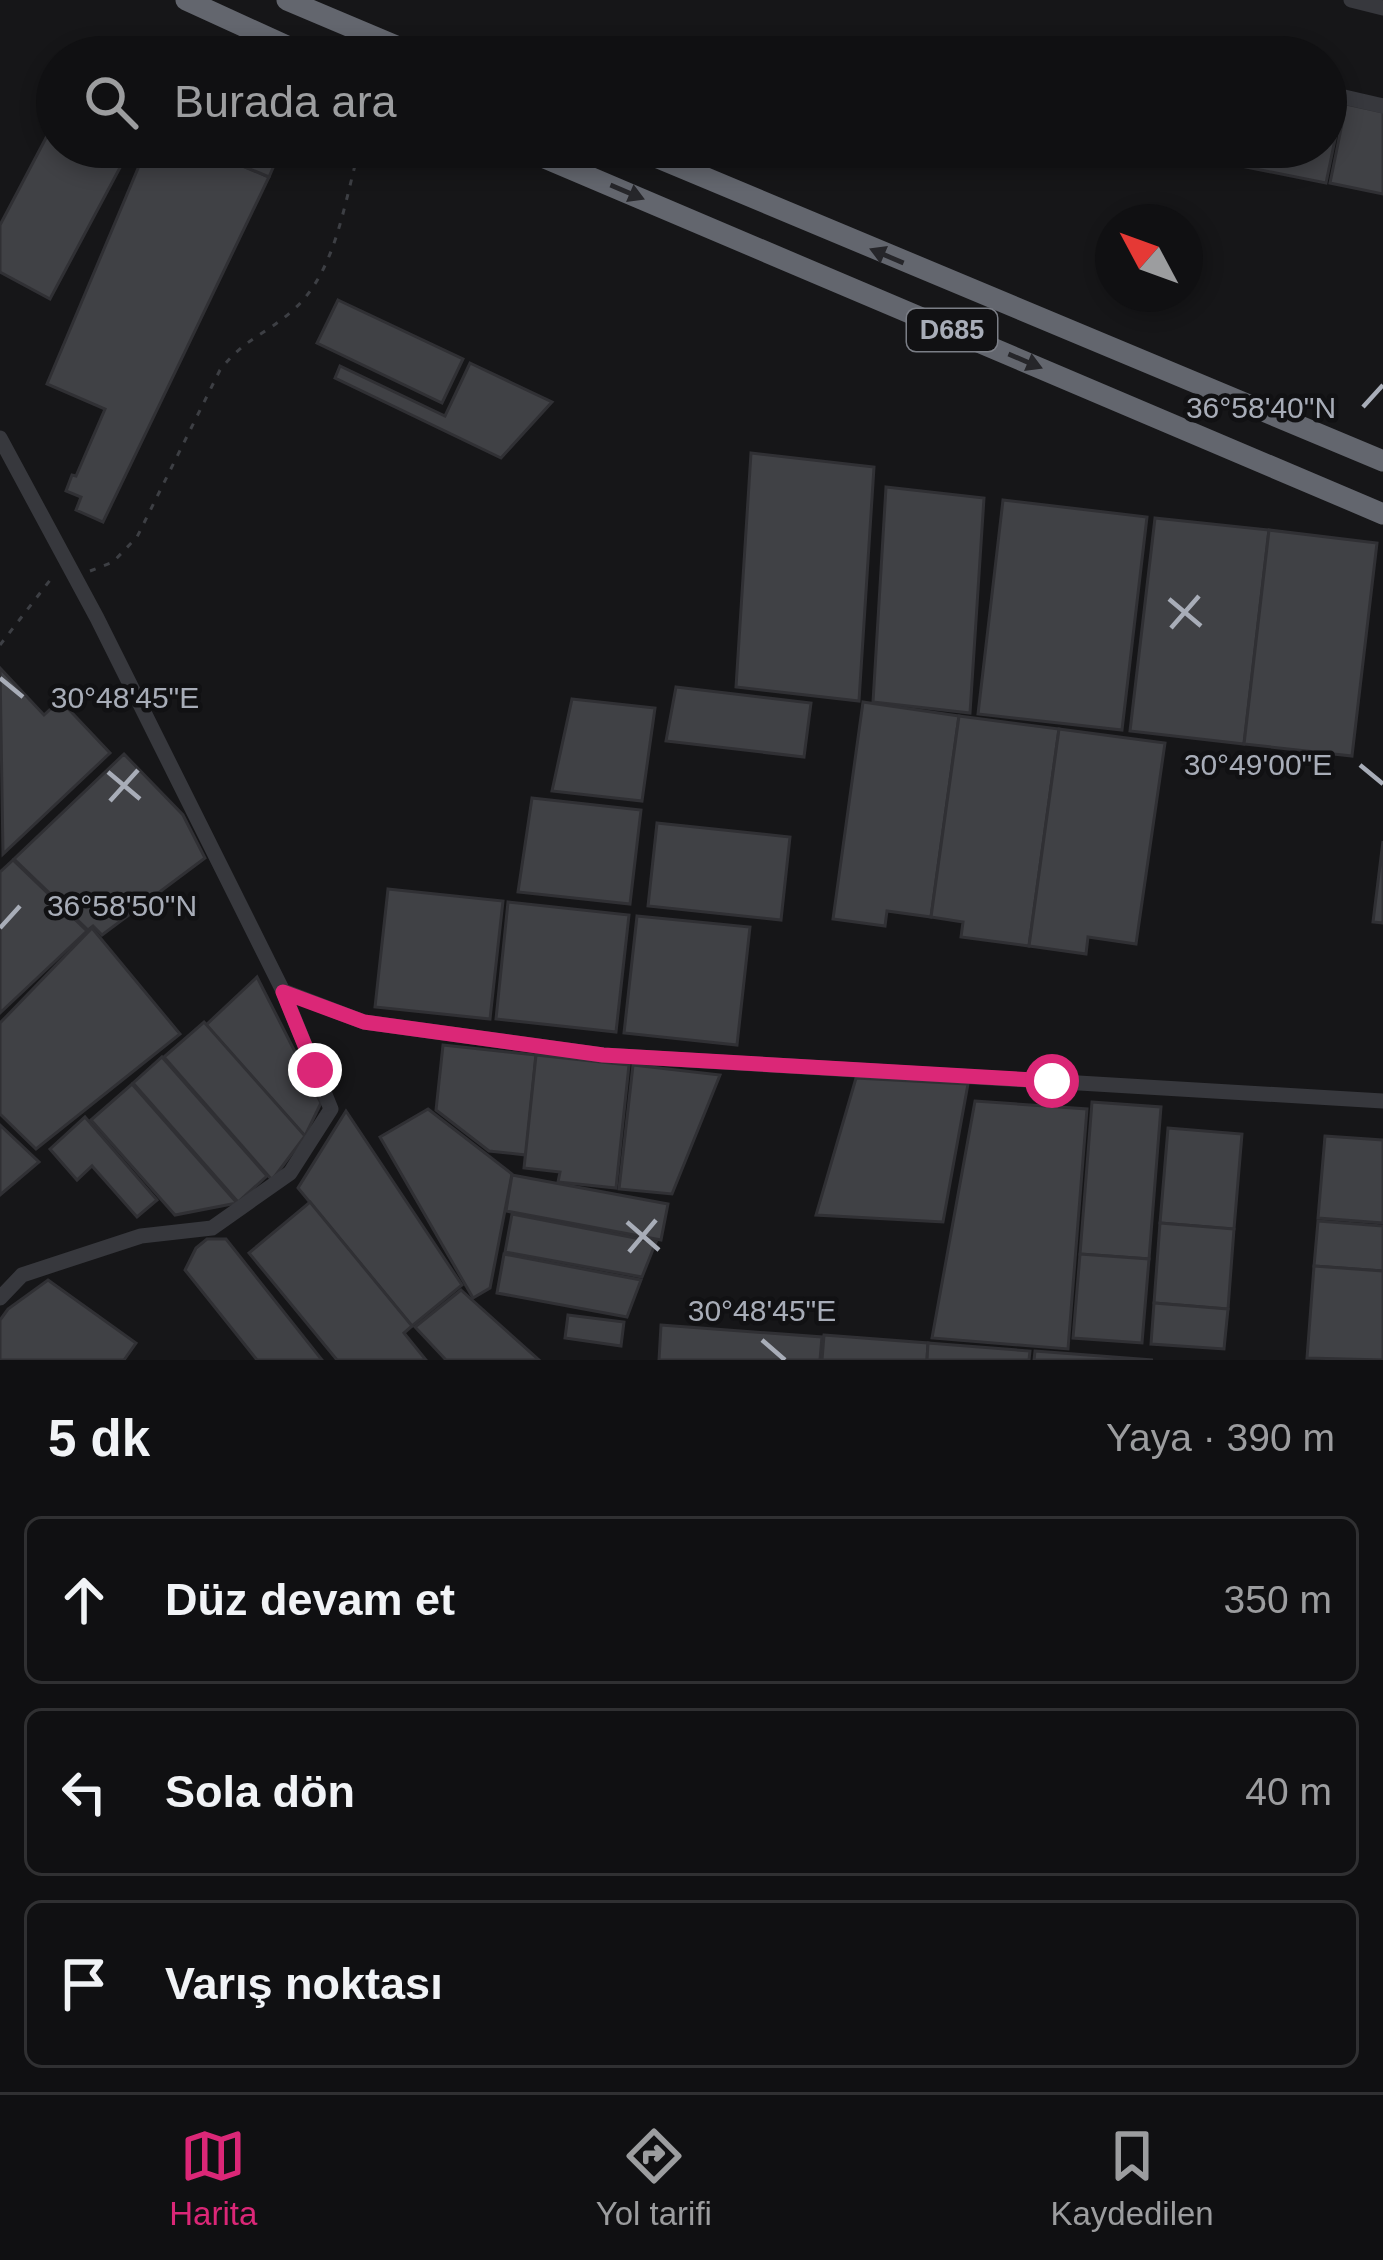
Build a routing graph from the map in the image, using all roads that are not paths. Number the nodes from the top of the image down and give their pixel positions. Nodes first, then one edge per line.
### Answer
1 (186, 0) edge
2 (287, 0) edge
3 (1351, 0) edge
4 (1383, 8) edge
5 (265, 36) edge
6 (372, 36) edge
7 (1347, 97) edge
8 (1383, 106) edge
9 (568, 168) edge
10 (682, 168) edge
11 (0, 438) edge
12 (1383, 461) edge
13 (1383, 514) edge
14 (283, 992) junction
15 (1383, 1101) edge
16 (0, 1298) edge

1 - 5 highway
2 - 6 highway
3 - 4 street
7 - 8 street
9 -> 13 highway, D685
12 -> 10 highway, D685
11 - 14 street
14 - 15 street
14 - 16 street

